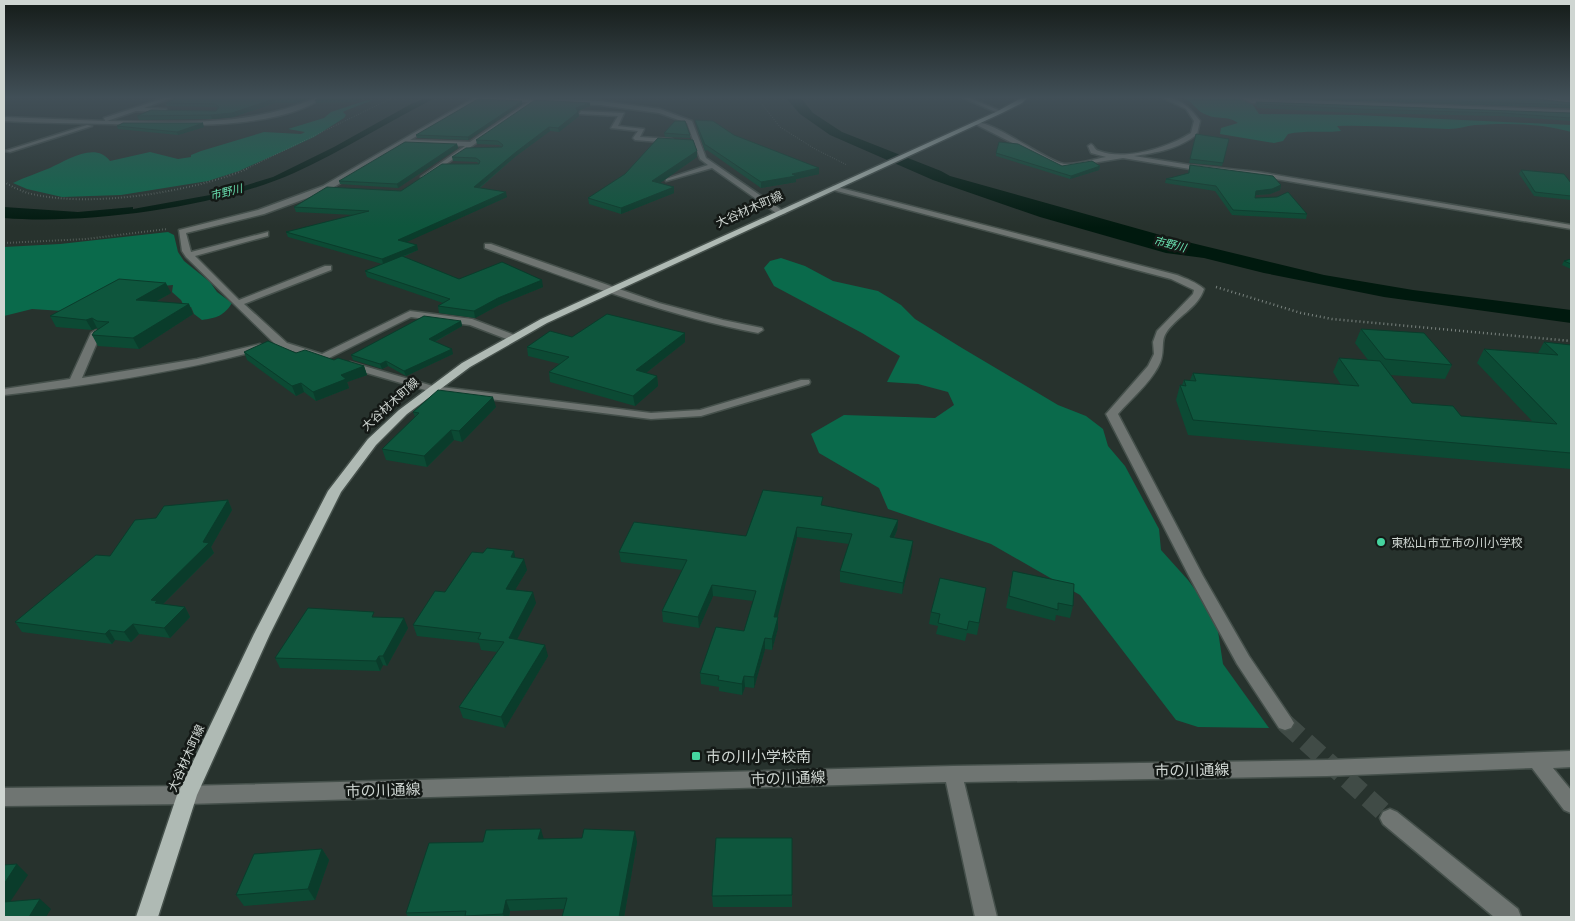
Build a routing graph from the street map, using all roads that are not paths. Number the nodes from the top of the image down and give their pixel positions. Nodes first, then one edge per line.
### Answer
1 (39, 141) edge
2 (475, 141) edge
3 (937, 141) edge
4 (1015, 141) edge
5 (1181, 141) edge
6 (405, 142) joint
7 (688, 142) edge
8 (697, 142) joint
9 (468, 146) junction
10 (1091, 146) dead end
11 (482, 148) edge
12 (8, 151) dead end
13 (1122, 157) junction
14 (441, 165) junction
15 (459, 166) edge
16 (714, 166) junction
17 (668, 180) edge
18 (417, 181) edge
19 (326, 188) junction
20 (836, 188) junction
21 (345, 189) edge
22 (782, 213) junction
23 (1571, 227) edge
24 (265, 234) dead end
25 (488, 246) dead end
26 (189, 255) junction
27 (328, 268) dead end
28 (610, 291) junction
29 (239, 303) junction
30 (758, 330) dead end
31 (96, 333) edge
32 (513, 338) junction
33 (279, 342) junction
34 (323, 357) junction
35 (75, 381) junction
36 (805, 382) dead end
37 (432, 389) junction
38 (4, 392) edge
39 (1286, 723) tunnel mouth
40 (1571, 759) edge
41 (1536, 760) junction
42 (953, 774) junction
43 (187, 795) junction
44 (4, 797) edge
45 (1571, 804) edge
46 (1390, 818) tunnel mouth
47 (147, 917) edge
48 (986, 917) edge
49 (1510, 917) edge

1 - 12 street
2 - 9 street
3 - 20 main road, 大谷材木町線
4 - 13 street
5 - 13 street
6 - 9 street
6 - 19 street
7 - 8 street
8 - 16 street
9 - 11 street
9 - 14 street
10 - 13 street
13 - 23 street
14 - 15 street
14 - 18 street
16 - 17 street
16 - 22 street
19 - 21 street
19 - 26 street
20 - 22 main road, 大谷材木町線
20 - 39 street
22 - 28 main road, 大谷材木町線
24 - 26 street
25 - 28 street
26 - 29 street
27 - 29 street
28 - 30 street
28 - 32 main road, 大谷材木町線
29 - 33 street
31 - 35 street
32 - 34 street
32 - 37 main road, 大谷材木町線
33 - 34 street
33 - 35 street
34 - 37 street
35 - 38 street
36 - 37 street
37 - 43 main road, 大谷材木町線
40 - 41 street, 市の川通線
41 - 42 street, 市の川通線
41 - 45 street
42 - 43 street, 市の川通線
42 - 48 street
43 - 44 street, 市の川通線
43 - 47 main road, 大谷材木町線
46 - 49 street

